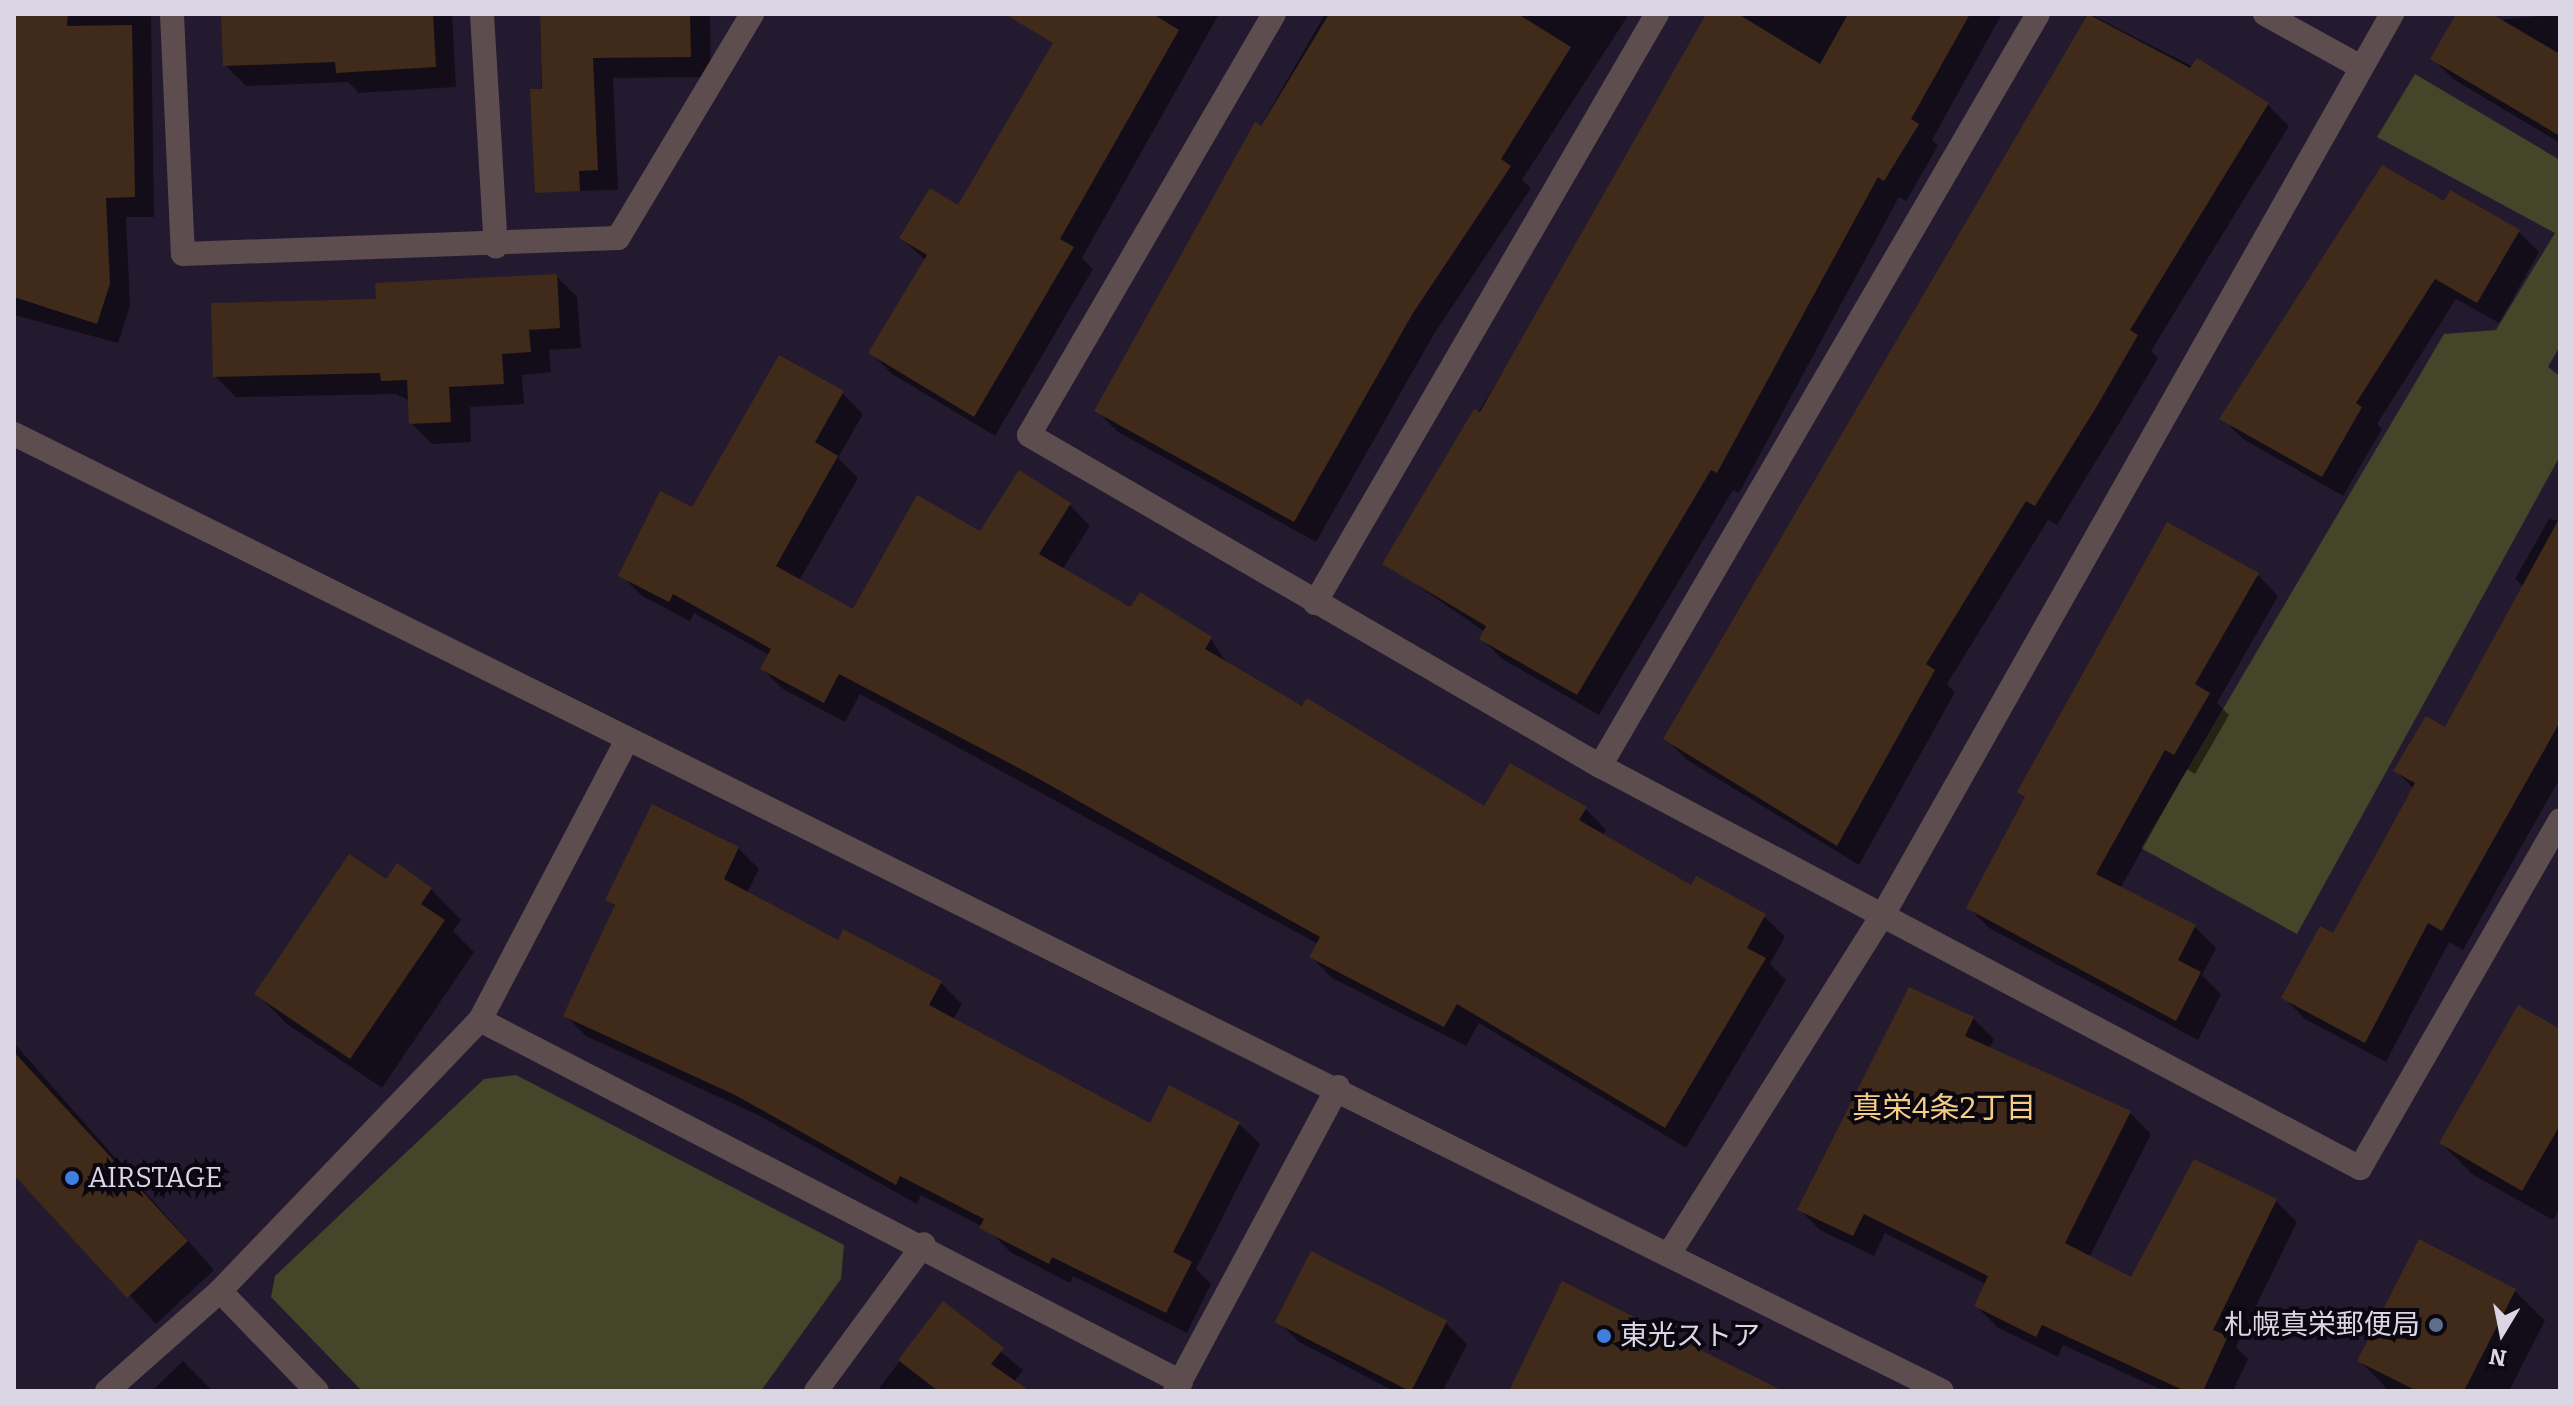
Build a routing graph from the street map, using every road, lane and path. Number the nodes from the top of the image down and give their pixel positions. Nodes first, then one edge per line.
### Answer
1 (172, 14) edge
2 (482, 14) edge
3 (752, 14) edge
4 (1274, 14) edge
5 (1657, 14) edge
6 (2038, 14) edge
7 (2265, 14) edge
8 (2392, 14) edge
9 (2361, 67) junction
10 (496, 247) junction
11 (14, 434) edge
12 (1315, 603) junction
13 (627, 740) junction
14 (1600, 766) junction
15 (2560, 820) edge
16 (1884, 913) junction
17 (480, 1020) junction
18 (1338, 1087) junction
19 (924, 1244) junction
20 (1669, 1254) junction
21 (220, 1291) junction
22 (1178, 1386) edge
23 (107, 1391) edge
24 (317, 1391) edge
25 (816, 1391) edge
26 (1942, 1391) edge

1 - 10 street
2 - 10 street
3 - 10 street
4 - 12 street
5 - 12 street
6 - 14 street
7 - 9 street
8 - 9 street
9 - 16 street
11 - 13 street
12 - 14 street
13 - 17 street
13 - 18 street
14 - 16 street
15 - 16 street
16 - 20 street
17 - 19 street
17 - 21 street
18 - 20 street
18 - 22 street
19 - 22 street
19 - 25 street
20 - 26 street
21 - 23 street
21 - 24 street

